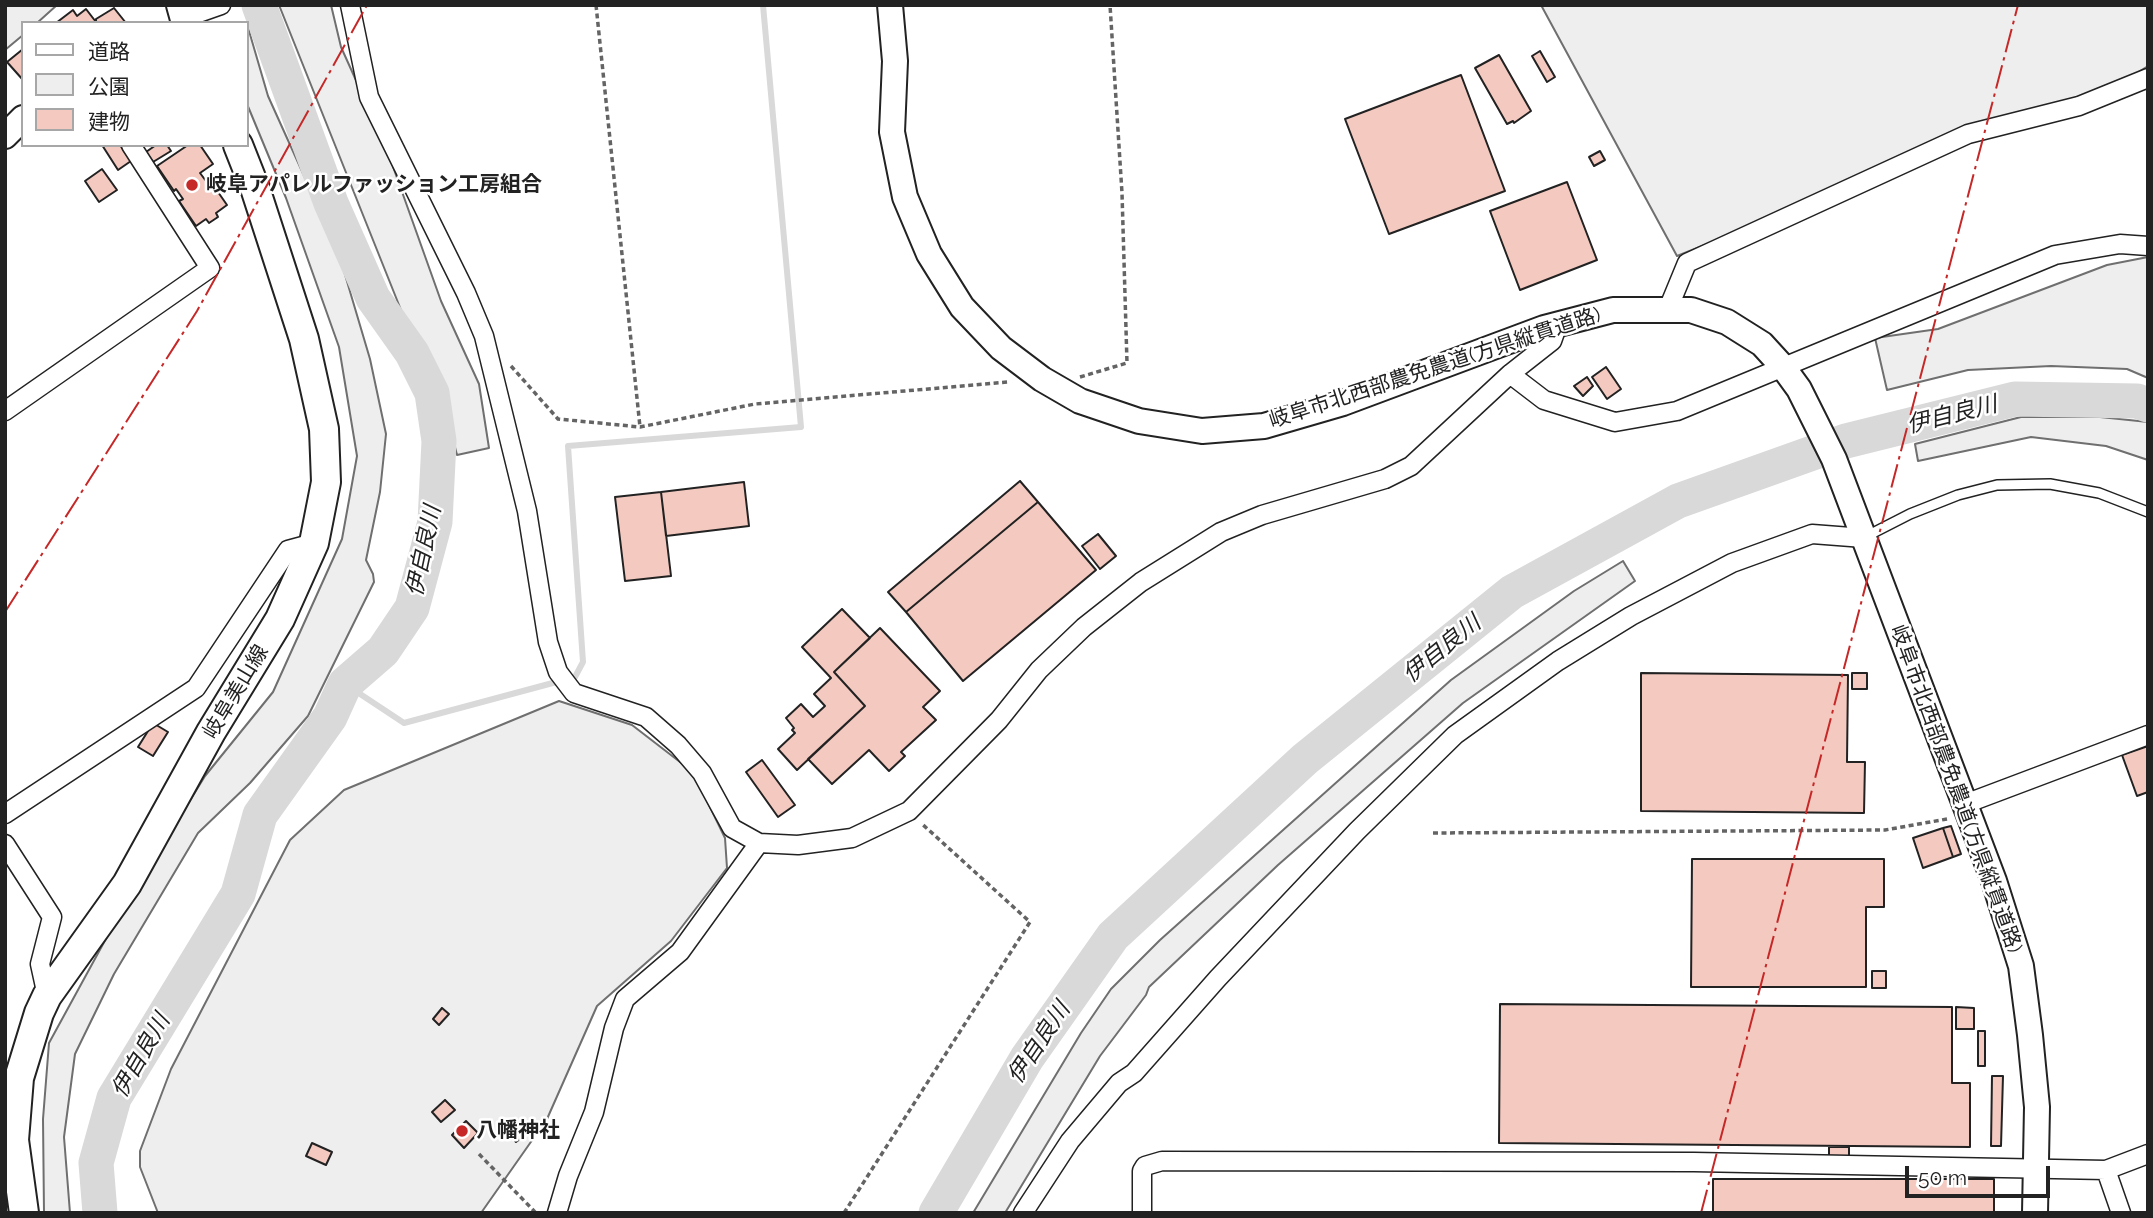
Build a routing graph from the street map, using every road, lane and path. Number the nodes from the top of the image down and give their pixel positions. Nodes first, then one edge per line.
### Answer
1 (220, 5) edge
2 (350, 5) edge
3 (596, 5) edge
4 (890, 5) edge
5 (1110, 5) edge
6 (182, 17) edge
7 (2148, 78) edge
8 (21, 120) edge
9 (5, 136) edge
10 (132, 147) edge
11 (239, 147) edge
12 (2148, 246) edge
13 (1668, 309) junction
14 (1558, 324) junction
15 (484, 336) junction
16 (1783, 367) junction
17 (1510, 374) junction
18 (1047, 382) junction
19 (5, 411) edge
20 (640, 427) junction
21 (2148, 512) edge
22 (1861, 529) junction
23 (314, 543) junction
24 (2148, 735) edge
25 (1967, 809) junction
26 (909, 811) junction
27 (5, 814) edge
28 (1433, 833) dead end
29 (759, 843) junction
30 (5, 844) edge
31 (47, 996) junction
32 (480, 1154) dead end
33 (2148, 1154) edge
34 (2035, 1168) junction
35 (2106, 1170) junction
36 (24, 1213) edge
37 (536, 1213) edge
38 (557, 1213) edge
39 (844, 1213) edge
40 (1023, 1213) edge
41 (1142, 1213) edge
42 (2035, 1213) edge
43 (2121, 1213) edge

1 - 6 street
2 - 15 street
3 - 20 path
4 - 18 street, 岐阜市北西部農免農道(方県縦貫道路)
5 - 18 path
7 - 13 street
8 - 9 street
10 - 19 street
11 - 23 main road, 岐阜美山線
12 - 16 street
13 - 14 street, 岐阜市北西部農免農道(方県縦貫道路)
13 - 16 street, 岐阜市北西部農免農道(方県縦貫道路)
14 - 17 street
14 - 18 street, 岐阜市北西部農免農道(方県縦貫道路)
15 - 20 path
15 - 29 street
16 - 17 street
16 - 22 street, 岐阜市北西部農免農道(方県縦貫道路)
17 - 26 street
18 - 20 path
21 - 22 lane
22 - 25 street, 岐阜市北西部農免農道(方県縦貫道路)
22 - 40 street
23 - 27 street
23 - 31 main road, 岐阜美山線
24 - 25 street
25 - 28 path
25 - 34 street, 岐阜市北西部農免農道(方県縦貫道路)
26 - 29 street
26 - 39 path
29 - 38 street
30 - 31 street
31 - 36 main road, 岐阜美山線
32 - 37 path
33 - 35 street
34 - 35 street
34 - 41 street
34 - 42 street, 岐阜市北西部農免農道(方県縦貫道路)
35 - 43 street

